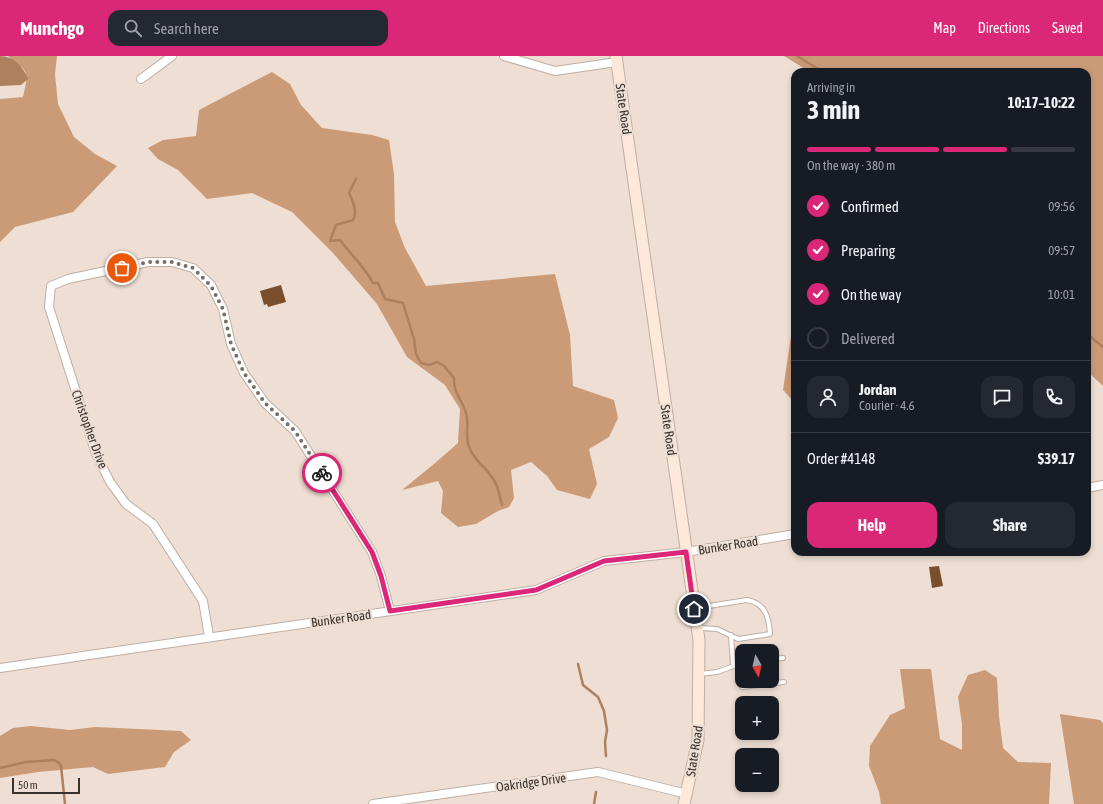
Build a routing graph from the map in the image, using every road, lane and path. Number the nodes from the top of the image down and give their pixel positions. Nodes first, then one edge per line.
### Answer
1 (172, 56) edge
2 (504, 56) edge
3 (617, 59) edge
4 (141, 79) dead end
5 (1103, 485) edge
6 (1091, 487) edge
7 (791, 535) edge
8 (686, 552) junction
9 (694, 609) junction
10 (390, 611) junction
11 (697, 628) junction
12 (730, 635) junction
13 (209, 636) junction
14 (779, 658) edge
15 (784, 658) dead end
16 (733, 666) joint
17 (0, 668) edge
18 (700, 675) junction
19 (784, 682) dead end
20 (779, 683) edge
21 (686, 799) edge
22 (390, 803) edge
23 (373, 804) edge

1 - 4 street
2 - 3 street
3 - 8 main road, State Road
5 - 6 street
7 - 8 street, Bunker Road
8 - 9 main road, State Road
8 - 10 street, Bunker Road
9 - 11 main road, State Road
9 - 12 lane
10 - 13 street, Bunker Road
10 - 13 street, Christopher Drive
11 - 12 lane
11 - 18 main road, State Road
12 - 16 lane
13 - 17 street, Bunker Road
14 - 15 lane
16 - 18 lane
18 - 21 main road, State Road
19 - 20 lane
21 - 22 street, Oakridge Drive
22 - 23 street, Oakridge Drive

